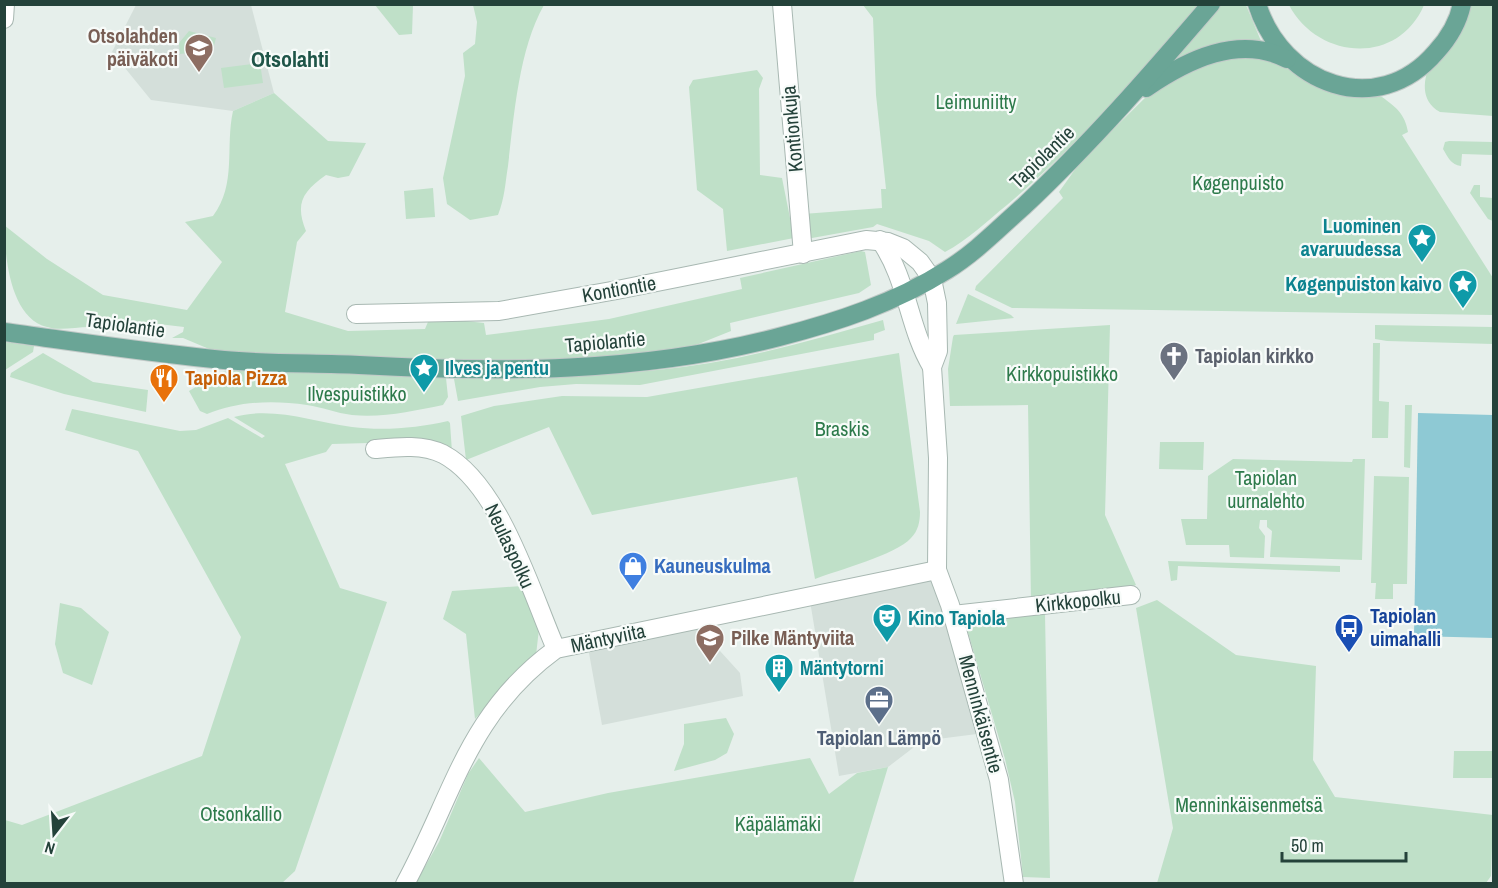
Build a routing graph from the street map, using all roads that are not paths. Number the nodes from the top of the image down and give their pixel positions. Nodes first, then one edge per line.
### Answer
1 (5, 4) edge
2 (782, 4) edge
3 (1211, 4) edge
4 (1257, 4) edge
5 (1462, 4) edge
6 (4, 19) edge
7 (1289, 60) junction
8 (1127, 101) junction
9 (880, 240) junction
10 (803, 254) junction
11 (932, 279) junction
12 (904, 294) junction
13 (356, 314) dead end
14 (4, 332) edge
15 (932, 368) junction
16 (375, 449) dead end
17 (938, 570) junction
18 (1131, 596) dead end
19 (953, 615) junction
20 (556, 649) junction
21 (1019, 883) edge
22 (405, 884) edge

1 - 6 street
2 - 10 street, Kontionkuja
3 - 8 main road, Tapiolantie
4 - 7 main road
5 - 7 main road
7 - 8 main road, Tapiolantie
8 - 11 main road, Tapiolantie
9 - 10 street, Kontiontie
9 - 11 street
9 - 12 street
10 - 13 street, Kontiontie
11 - 12 main road, Tapiolantie
11 - 15 street, Menninkäisentie
12 - 14 main road, Tapiolantie
12 - 15 street, Menninkäisentie
15 - 17 street, Menninkäisentie
16 - 20 street, Neulaspolku
17 - 19 street, Menninkäisentie
17 - 20 street, Mäntyviita
18 - 19 street, Kirkkopolku
19 - 21 street, Menninkäisentie
20 - 22 street, Mäntyviita

